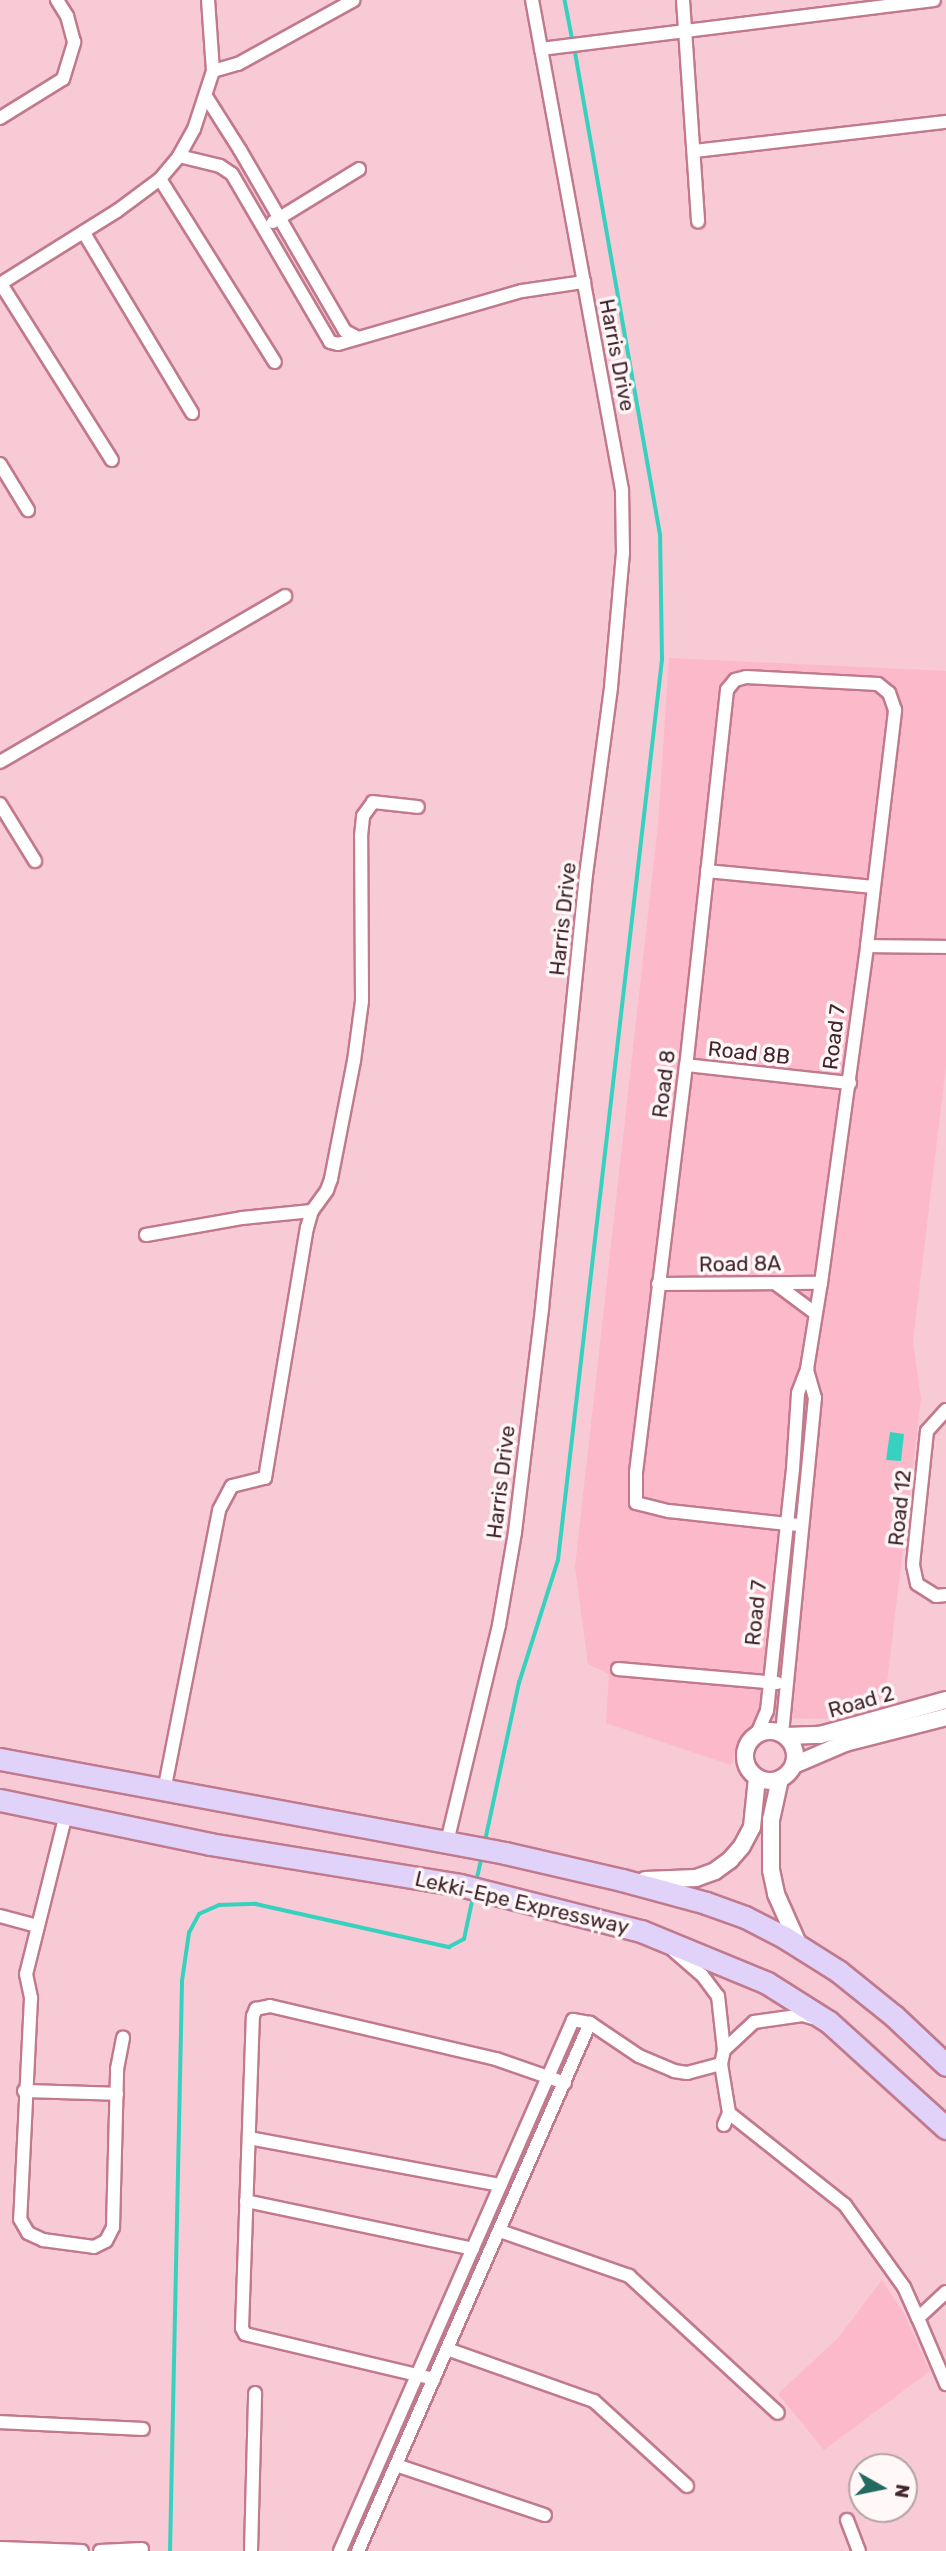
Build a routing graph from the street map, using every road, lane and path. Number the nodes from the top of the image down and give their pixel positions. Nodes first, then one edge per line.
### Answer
1 (57, 0) edge
2 (208, 0) edge
3 (354, 0) edge
4 (532, 0) edge
5 (683, 0) edge
6 (934, 0) edge
7 (686, 30) junction
8 (541, 49) junction
9 (214, 71) junction
10 (207, 98) junction
11 (0, 118) edge
12 (946, 122) edge
13 (694, 151) junction
14 (178, 156) junction
15 (359, 169) dead end
16 (160, 179) junction
17 (279, 219) junction
18 (698, 221) dead end
19 (265, 228) junction
20 (84, 233) junction
21 (584, 282) junction
22 (0, 284) edge
23 (323, 293) junction
24 (308, 303) junction
25 (358, 338) junction
26 (275, 362) dead end
27 (192, 414) dead end
28 (112, 460) dead end
29 (0, 464) edge
30 (28, 510) dead end
31 (285, 596) dead end
32 (895, 710) joint
33 (0, 762) edge
34 (0, 804) edge
35 (418, 807) dead end
36 (34, 860) dead end
37 (707, 871) junction
38 (873, 887) junction
39 (867, 946) junction
40 (946, 947) edge
41 (686, 1065) junction
42 (850, 1083) junction
43 (312, 1211) junction
44 (146, 1235) dead end
45 (821, 1283) junction
46 (658, 1284) junction
47 (776, 1284) junction
48 (816, 1313) junction
49 (807, 1369) junction
50 (946, 1410) edge
51 (793, 1469) junction
52 (807, 1470) junction
53 (787, 1524) junction
54 (801, 1525) junction
55 (946, 1595) edge
56 (618, 1669) dead end
57 (770, 1682) junction
58 (785, 1684) junction
59 (946, 1700) edge
60 (946, 1717) edge
61 (757, 1734) junction
62 (784, 1735) junction
63 (0, 1759) edge
64 (794, 1765) junction
65 (757, 1778) junction
66 (780, 1779) junction
67 (164, 1791) junction
68 (0, 1800) edge
69 (66, 1814) junction
70 (457, 1844) junction
71 (622, 1880) junction
72 (0, 1916) edge
73 (38, 1926) junction
74 (641, 1930) junction
75 (800, 1948) junction
76 (829, 2022) junction
77 (590, 2024) junction
78 (123, 2038) dead end
79 (724, 2050) junction
80 (721, 2064) junction
81 (946, 2065) edge
82 (548, 2077) junction
83 (565, 2083) junction
84 (24, 2091) junction
85 (117, 2094) junction
86 (729, 2113) junction
87 (723, 2125) dead end
88 (946, 2128) edge
89 (250, 2138) junction
90 (501, 2186) junction
91 (246, 2201) junction
92 (500, 2231) junction
93 (473, 2249) junction
94 (946, 2292) edge
95 (918, 2318) junction
96 (447, 2349) junction
97 (418, 2375) junction
98 (434, 2379) junction
99 (946, 2384) edge
100 (255, 2393) dead end
101 (778, 2413) dead end
102 (0, 2421) edge
103 (143, 2429) dead end
104 (396, 2465) junction
105 (687, 2486) dead end
106 (545, 2515) dead end
107 (847, 2520) dead end
108 (0, 2548) edge
109 (142, 2549) dead end
110 (82, 2551) edge
111 (100, 2551) edge
112 (251, 2551) edge
113 (340, 2551) edge
114 (358, 2551) edge
115 (859, 2551) edge

1 - 11 street
2 - 9 street
3 - 9 street
4 - 8 street, Harris Drive
5 - 7 street
6 - 7 street
7 - 8 street
7 - 13 street
8 - 21 street, Harris Drive
9 - 10 street
10 - 14 street
10 - 17 street
12 - 13 street
13 - 18 street
14 - 16 street
14 - 19 street
15 - 17 street
16 - 20 street
16 - 26 street
17 - 19 street
17 - 23 street
19 - 24 street
20 - 22 street
20 - 27 street
21 - 25 street
21 - 70 street, Harris Drive
22 - 28 street
23 - 24 street
23 - 25 street
24 - 25 street
29 - 30 street
31 - 33 street
32 - 37 street, Road 8
32 - 38 street, Road 7
34 - 36 street
35 - 43 street
37 - 38 street
37 - 41 street, Road 8
38 - 39 street, Road 7
39 - 40 street
39 - 42 street, Road 7
41 - 42 street, Road 8B
41 - 46 street, Road 8
42 - 45 street, Road 7
43 - 44 street
43 - 67 street
45 - 47 street, Road 8A
45 - 48 street, Road 7
46 - 47 street, Road 8A
46 - 53 street, Road 8
47 - 48 street
48 - 49 street, Road 7
49 - 51 street, Road 7
49 - 52 street, Road 7
50 - 55 street, Road 12
51 - 52 street
51 - 53 street, Road 7
52 - 54 street, Road 7
53 - 54 street, Road 8
53 - 57 street, Road 7
54 - 58 street, Road 7
56 - 57 street
57 - 58 street
57 - 61 street, Road 7
58 - 62 street, Road 7
59 - 62 street, Road 2
60 - 64 street, Road 2
61 - 62 street
61 - 65 street
62 - 64 street
63 - 67 highway, Lekki-Epe Expressway
64 - 66 street
65 - 66 street
65 - 71 street
66 - 75 street
67 - 70 highway, Lekki-Epe Expressway
68 - 69 highway, Lekki-Epe Expressway
69 - 73 street
69 - 74 highway, Lekki-Epe Expressway
70 - 71 highway, Lekki-Epe Expressway
71 - 75 highway, Lekki-Epe Expressway
72 - 73 street
73 - 84 street
74 - 76 highway, Lekki-Epe Expressway
74 - 79 street
75 - 81 highway, Lekki-Epe Expressway
76 - 79 street
76 - 88 highway, Lekki-Epe Expressway
77 - 80 street
77 - 82 street
77 - 83 street
78 - 85 street
79 - 80 street
80 - 86 street
82 - 83 street
82 - 89 street
82 - 90 street
83 - 92 street
84 - 85 street
84 - 85 street
86 - 87 street
86 - 95 street
89 - 90 street
89 - 91 street
90 - 93 street
91 - 93 street
91 - 97 street
92 - 96 street
92 - 101 street
93 - 97 street
94 - 95 street
95 - 99 street
96 - 98 street
96 - 105 street
97 - 98 street
97 - 113 street
98 - 104 street
100 - 112 street
102 - 103 street
104 - 106 street
104 - 114 street
107 - 115 street
108 - 110 street
109 - 111 street

